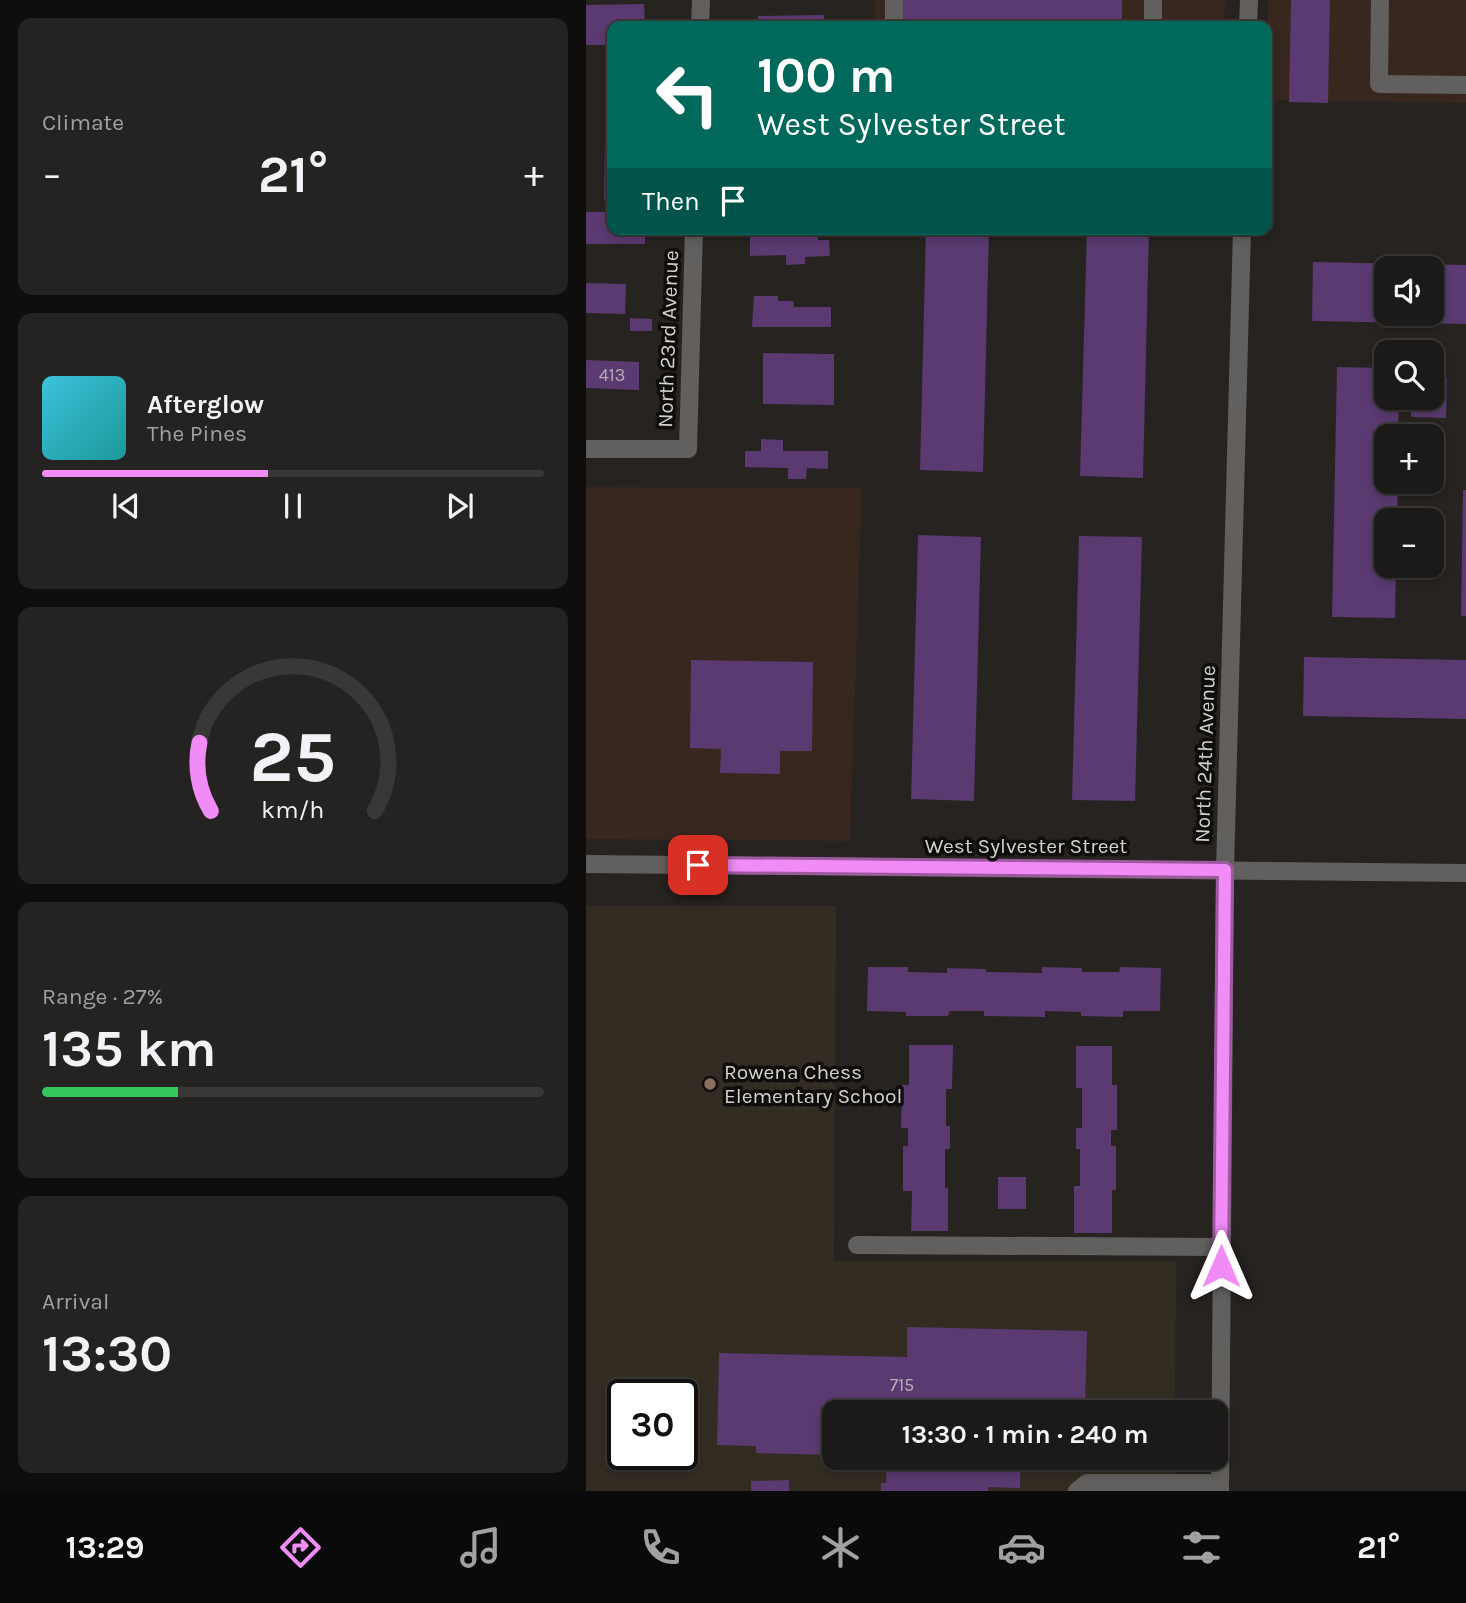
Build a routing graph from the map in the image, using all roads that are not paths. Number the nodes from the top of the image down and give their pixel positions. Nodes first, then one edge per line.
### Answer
1 (701, 0) edge
2 (894, 0) edge
3 (1153, 0) edge
4 (1249, 0) edge
5 (1380, 0) edge
6 (700, 21) edge
7 (894, 21) edge
8 (1153, 21) edge
9 (1248, 21) edge
10 (1466, 85) edge
11 (694, 235) edge
12 (1242, 235) edge
13 (586, 449) edge
14 (586, 864) edge
15 (1225, 870) junction
16 (1466, 873) edge
17 (857, 1245) dead end
18 (1221, 1247) junction
19 (1220, 1487) edge
20 (1077, 1491) edge

1 - 6 street
2 - 7 street
3 - 8 street
4 - 9 street
5 - 10 street
11 - 13 street, North 23rd Avenue
12 - 15 street, North 24th Avenue
14 - 15 street, West Sylvester Street
15 - 16 street, West Sylvester Street
15 - 18 street, North 24th Avenue
17 - 18 street
18 - 19 street, North 24th Avenue
19 - 20 street

